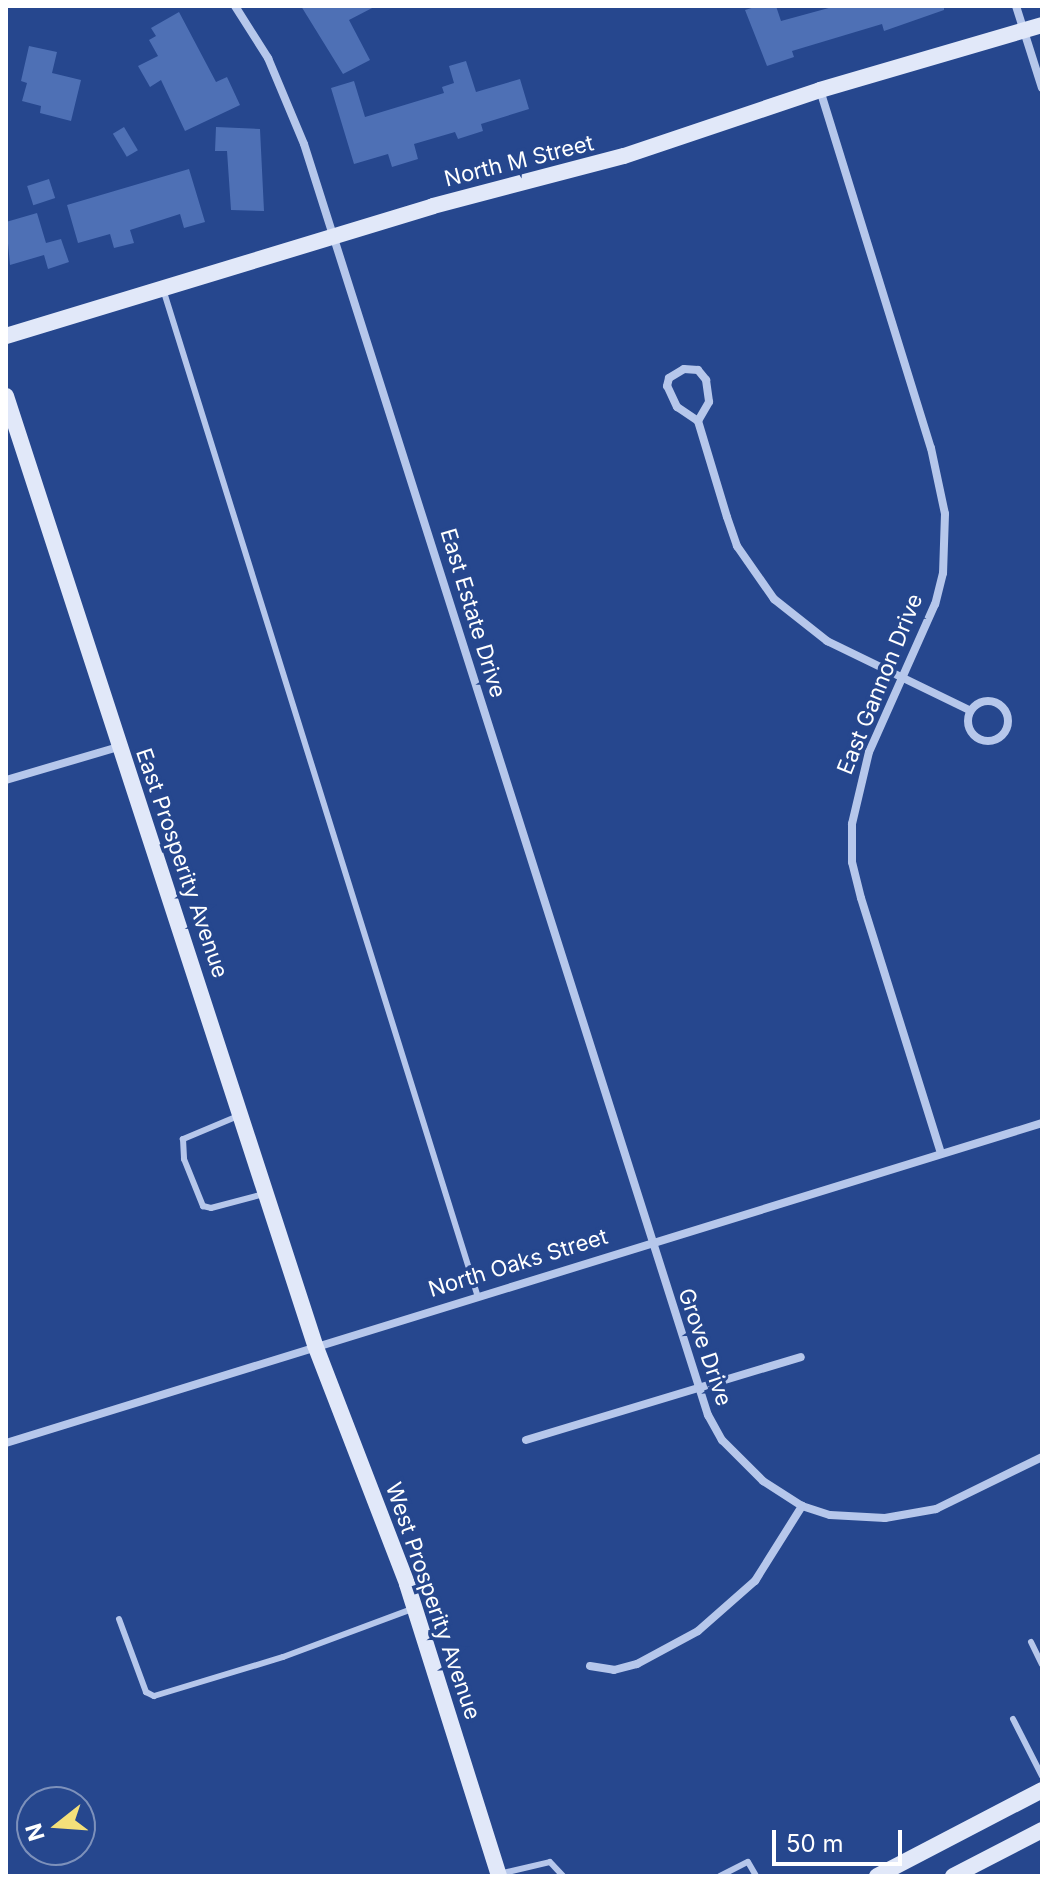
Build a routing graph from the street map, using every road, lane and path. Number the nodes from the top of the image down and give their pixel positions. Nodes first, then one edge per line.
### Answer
1 (235, 6) edge
2 (1016, 6) edge
3 (1042, 25) edge
4 (1024, 31) junction
5 (1042, 88) edge
6 (820, 90) junction
7 (335, 237) junction
8 (163, 288) junction
9 (6, 336) edge
10 (6, 396) edge
11 (698, 421) junction
12 (901, 679) junction
13 (969, 710) junction
14 (118, 747) junction
15 (6, 780) edge
16 (243, 1115) junction
17 (1042, 1123) edge
18 (941, 1154) junction
19 (267, 1193) junction
20 (651, 1242) junction
21 (477, 1294) junction
22 (315, 1345) junction
23 (801, 1357) dead end
24 (697, 1389) junction
25 (526, 1440) dead end
26 (6, 1443) edge
27 (1042, 1457) edge
28 (802, 1506) junction
29 (415, 1608) junction
30 (119, 1619) dead end
31 (1031, 1642) dead end
32 (1042, 1665) edge
33 (590, 1666) dead end
34 (1013, 1719) dead end
35 (1042, 1776) edge
36 (1042, 1790) edge
37 (1042, 1830) edge
38 (498, 1875) edge
39 (563, 1876) edge
40 (720, 1876) edge
41 (756, 1876) edge
42 (877, 1876) edge
43 (953, 1876) edge

1 - 7 street, East Estate Drive
2 - 4 street
3 - 4 main road, North M Street
4 - 5 street
4 - 6 main road, North M Street
6 - 7 main road, North M Street
6 - 12 street, East Gannon Drive
7 - 8 main road, North M Street
7 - 20 street, East Estate Drive
8 - 9 main road, North M Street
8 - 21 lane
10 - 14 main road, East Prosperity Avenue
11 - 11 street
11 - 12 street
12 - 13 street
12 - 18 street, East Gannon Drive
13 - 13 street
14 - 15 street
14 - 16 main road, East Prosperity Avenue
16 - 19 main road, East Prosperity Avenue
16 - 19 lane
17 - 18 street, North Oaks Street
18 - 20 street, North Oaks Street
19 - 22 main road, East Prosperity Avenue
20 - 21 street, North Oaks Street
20 - 24 street, Grove Drive
21 - 22 street, North Oaks Street
22 - 26 street, North Oaks Street
22 - 29 main road, West Prosperity Avenue
23 - 24 street
24 - 25 street
24 - 28 street, Grove Drive
27 - 28 street, Grove Drive
28 - 33 street
29 - 30 lane
29 - 38 main road, West Prosperity Avenue
31 - 32 lane
34 - 35 lane
36 - 42 main road
37 - 43 main road
38 - 39 lane
40 - 41 lane

